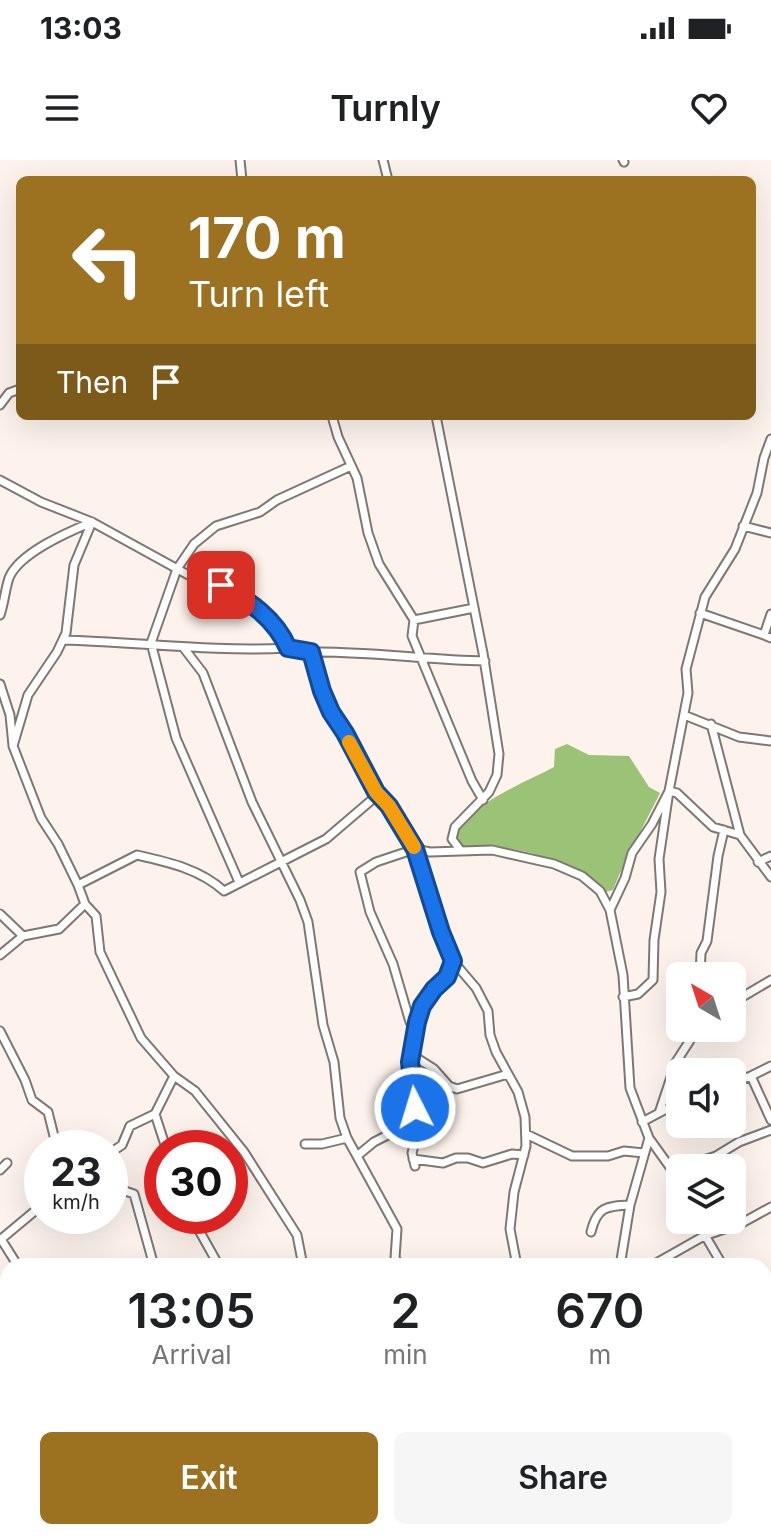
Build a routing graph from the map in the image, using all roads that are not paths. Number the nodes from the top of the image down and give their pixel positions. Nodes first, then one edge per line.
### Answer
1 (16, 390) edge
2 (0, 405) edge
3 (333, 420) edge
4 (437, 420) edge
5 (771, 439) edge
6 (351, 466) junction
7 (0, 480) edge
8 (92, 522) junction
9 (743, 526) junction
10 (771, 533) edge
11 (177, 569) junction
12 (474, 608) junction
13 (700, 613) junction
14 (771, 614) edge
15 (0, 615) edge
16 (414, 620) junction
17 (768, 636) edge
18 (63, 640) junction
19 (151, 643) junction
20 (183, 647) junction
21 (288, 648) junction
22 (311, 652) junction
23 (421, 659) junction
24 (485, 661) junction
25 (0, 684) edge
26 (684, 715) junction
27 (711, 724) junction
28 (771, 741) edge
29 (13, 746) junction
30 (669, 791) junction
31 (376, 792) junction
32 (483, 800) junction
33 (724, 830) junction
34 (740, 835) junction
35 (415, 849) junction
36 (461, 851) junction
37 (771, 856) edge
38 (281, 862) junction
39 (758, 862) junction
40 (771, 877) edge
41 (239, 882) junction
42 (78, 885) junction
43 (85, 904) junction
44 (610, 910) junction
45 (0, 914) edge
46 (23, 936) junction
47 (0, 955) edge
48 (453, 961) junction
49 (701, 962) edge
50 (771, 980) edge
51 (746, 995) edge
52 (623, 997) junction
53 (417, 1022) junction
54 (0, 1031) edge
55 (689, 1042) edge
56 (412, 1055) junction
57 (771, 1066) edge
58 (508, 1074) junction
59 (174, 1076) junction
60 (751, 1076) junction
61 (746, 1078) edge
62 (666, 1109) edge
63 (659, 1113) junction
64 (155, 1114) junction
65 (771, 1120) edge
66 (413, 1122) junction
67 (642, 1122) junction
68 (52, 1130) edge
69 (160, 1130) edge
70 (771, 1130) edge
71 (128, 1131) edge
72 (526, 1134) junction
73 (347, 1138) junction
74 (649, 1138) junction
75 (305, 1144) dead end
76 (644, 1153) junction
77 (719, 1154) edge
78 (524, 1155) junction
79 (357, 1156) junction
80 (666, 1162) edge
81 (7, 1163) dead end
82 (0, 1170) edge
83 (128, 1192) edge
84 (630, 1205) junction
85 (771, 1207) edge
86 (24, 1220) edge
87 (591, 1232) dead end
88 (201, 1234) edge
89 (704, 1236) junction
90 (0, 1240) edge
91 (12, 1258) edge
92 (152, 1258) edge
93 (215, 1258) edge
94 (301, 1258) edge
95 (395, 1258) edge
96 (515, 1258) edge
97 (621, 1258) edge
98 (665, 1258) edge
99 (718, 1258) edge

1 - 2 street
3 - 6 street
4 - 12 street
5 - 9 street
6 - 11 street
6 - 16 street
7 - 8 street
8 - 11 street
8 - 15 street
8 - 18 street
9 - 10 street
9 - 13 street
11 - 19 street
11 - 21 street
12 - 16 street
12 - 24 street
13 - 17 street
13 - 26 street
14 - 17 street
16 - 23 street
18 - 19 street
18 - 29 street
19 - 20 street
19 - 41 street
20 - 21 street
20 - 38 street
21 - 22 street
22 - 23 street
22 - 31 street
23 - 24 street
23 - 32 street
24 - 32 street
25 - 29 street
26 - 27 street
26 - 30 street
27 - 28 street
27 - 34 street
29 - 42 street
30 - 33 street
30 - 44 street
30 - 52 street
31 - 35 street
31 - 38 street
32 - 36 street
33 - 34 street
33 - 49 street
34 - 39 street
35 - 36 street
35 - 48 street
35 - 53 street
36 - 44 street
37 - 39 street
38 - 41 street
38 - 73 street
39 - 40 street
41 - 42 street
42 - 43 street
43 - 46 street
43 - 59 street
44 - 52 street
45 - 46 street
46 - 47 street
48 - 53 street
48 - 58 street
50 - 51 street
52 - 67 street
53 - 56 street
54 - 68 street
55 - 63 street
56 - 58 street
56 - 66 street
57 - 60 street
58 - 72 street
59 - 64 street
59 - 94 street
60 - 61 street
60 - 65 street
62 - 63 street
63 - 67 street
64 - 69 street
64 - 71 street
66 - 78 street
66 - 79 street
67 - 74 street
70 - 77 street
72 - 76 street
72 - 78 street
73 - 75 street
73 - 79 street
74 - 76 street
74 - 80 street
76 - 84 street
78 - 96 street
79 - 95 street
81 - 82 street
83 - 92 street
84 - 87 street
84 - 97 street
85 - 89 street
86 - 90 street
88 - 93 street
89 - 98 street
89 - 99 street
90 - 91 street

